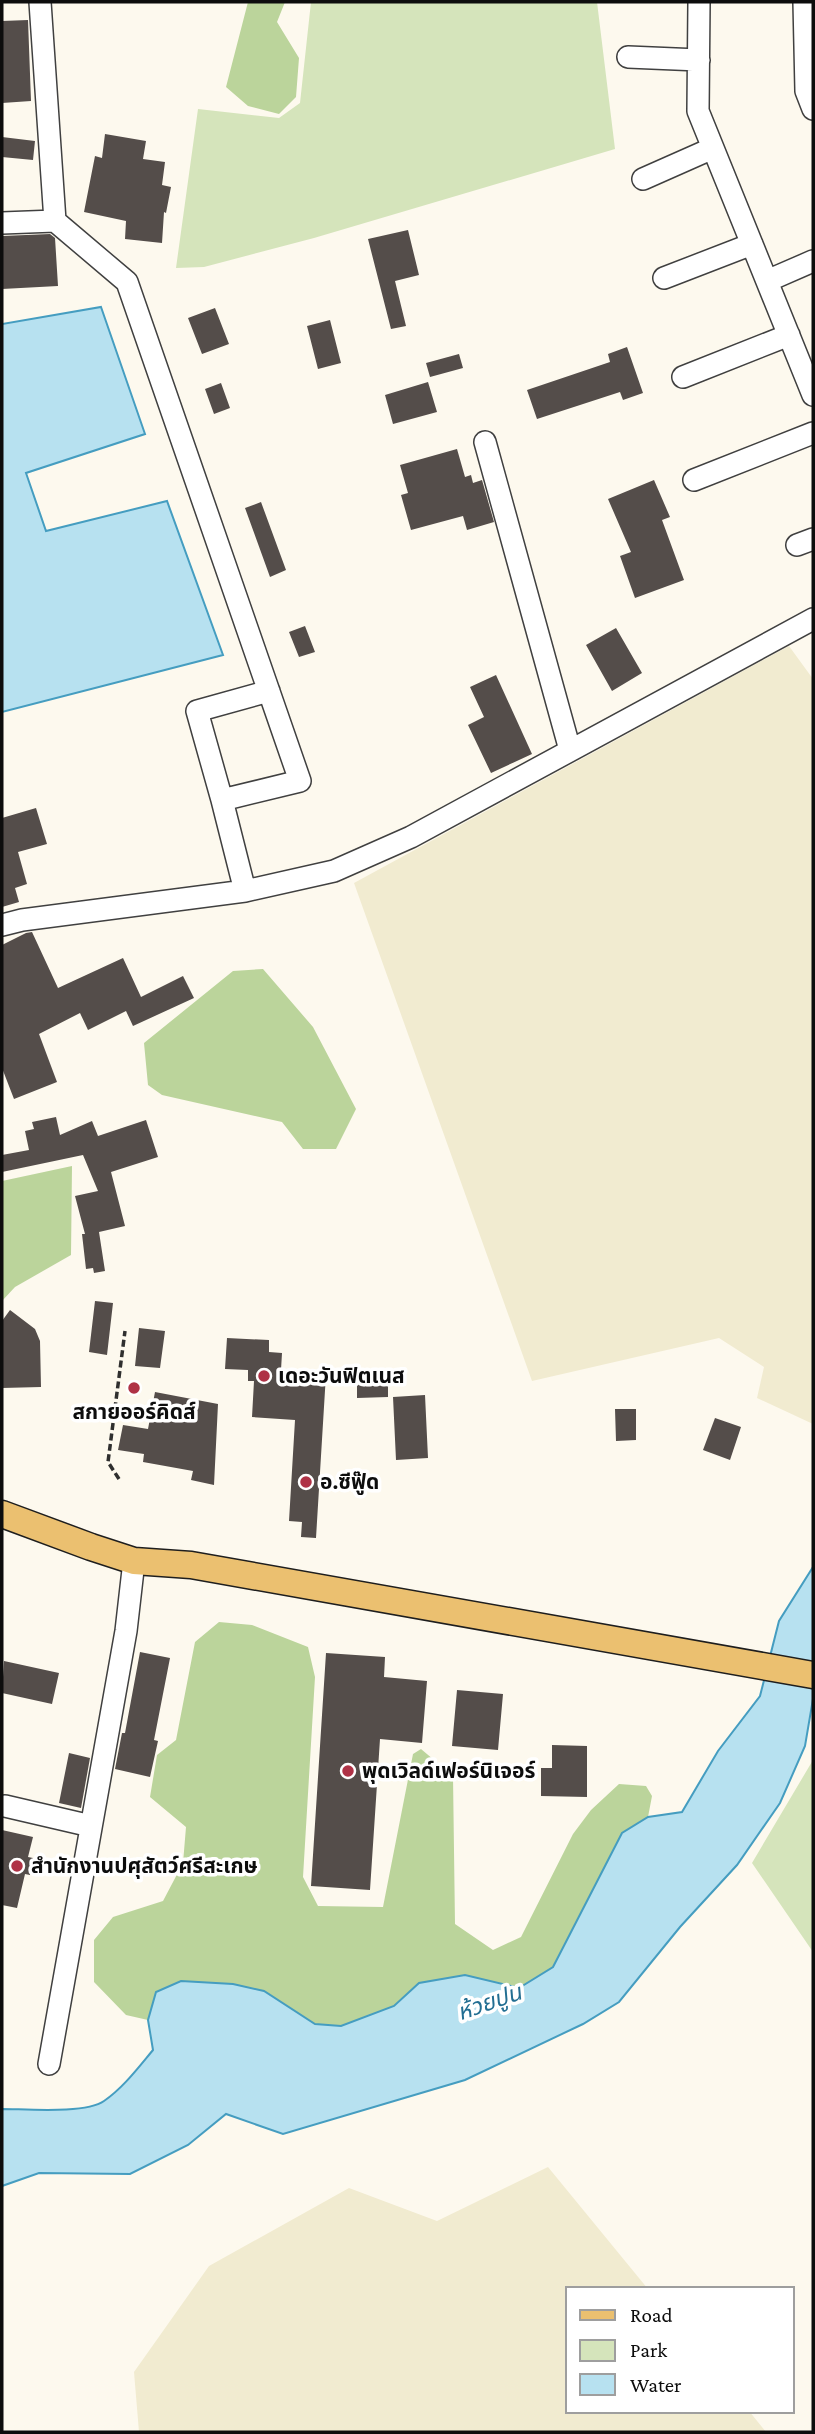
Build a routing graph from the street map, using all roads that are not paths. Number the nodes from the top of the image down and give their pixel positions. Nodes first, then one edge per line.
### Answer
1 (40, 2) edge
2 (699, 2) edge
3 (804, 2) edge
4 (628, 57) dead end
5 (699, 60) junction
6 (813, 109) edge
7 (713, 148) junction
8 (643, 179) dead end
9 (55, 221) junction
10 (2, 223) edge
11 (752, 244) junction
12 (813, 261) edge
13 (664, 278) dead end
14 (767, 281) junction
15 (789, 335) junction
16 (683, 377) dead end
17 (813, 395) edge
18 (813, 433) edge
19 (485, 442) dead end
20 (694, 480) dead end
21 (813, 618) edge
22 (268, 691) junction
23 (570, 750) junction
24 (222, 800) junction
25 (245, 891) junction
26 (2, 925) edge
27 (2, 1514) edge
28 (134, 1561) junction
29 (813, 1675) edge
30 (5, 1806) dead end
31 (91, 1826) junction
32 (49, 2064) dead end

1 - 9 street
2 - 5 street
3 - 6 street
4 - 5 street
5 - 7 street
7 - 8 street
7 - 11 street
9 - 10 street
9 - 22 street
11 - 13 street
11 - 14 street
12 - 14 street
14 - 15 street
15 - 16 street
15 - 17 street
18 - 20 street
19 - 23 street
21 - 23 street
22 - 24 street
22 - 24 street
23 - 25 street
24 - 25 street
25 - 26 street
27 - 28 main road
28 - 29 main road
28 - 31 street
30 - 31 street
31 - 32 street

